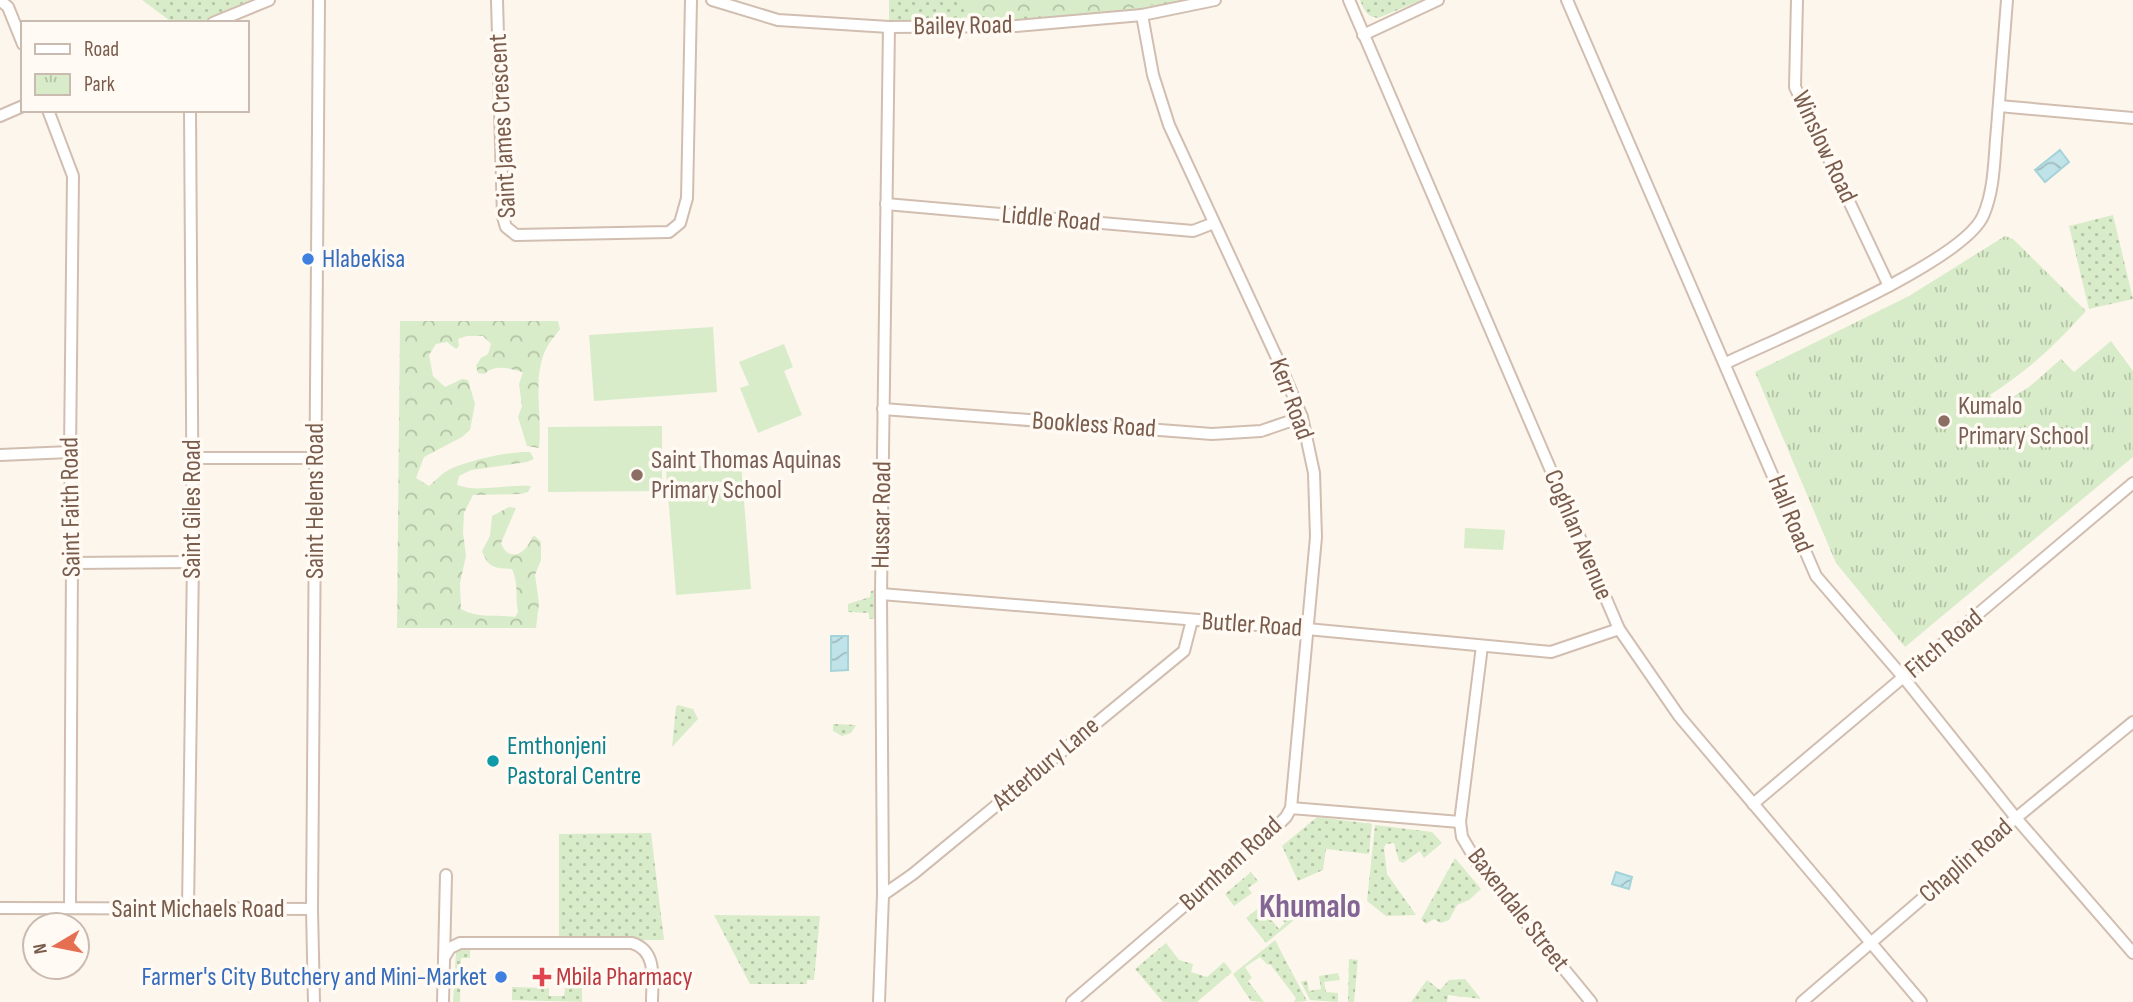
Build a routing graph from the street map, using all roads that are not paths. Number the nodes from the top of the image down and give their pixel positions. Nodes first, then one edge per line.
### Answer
1 (0, 0) edge
2 (269, 0) edge
3 (319, 0) edge
4 (497, 0) edge
5 (691, 0) edge
6 (712, 0) edge
7 (1215, 0) edge
8 (1349, 0) edge
9 (1438, 0) edge
10 (1567, 0) edge
11 (1797, 0) edge
12 (2007, 0) edge
13 (1142, 16) junction
14 (218, 21) edge
15 (889, 27) junction
16 (1363, 35) junction
17 (21, 39) edge
18 (1999, 106) junction
19 (21, 107) edge
20 (49, 112) edge
21 (190, 112) edge
22 (0, 116) edge
23 (2133, 118) edge
24 (886, 204) junction
25 (1214, 223) junction
26 (1889, 286) junction
27 (1726, 363) junction
28 (883, 409) junction
29 (1302, 417) junction
30 (70, 452) junction
31 (0, 455) edge
32 (192, 458) junction
33 (315, 458) junction
34 (2133, 482) edge
35 (72, 562) junction
36 (192, 562) junction
37 (881, 594) junction
38 (1192, 620) junction
39 (1307, 629) junction
40 (1619, 629) junction
41 (1482, 646) junction
42 (1904, 678) junction
43 (2133, 722) edge
44 (1752, 804) junction
45 (1291, 808) junction
46 (2016, 818) junction
47 (1460, 822) junction
48 (446, 875) dead end
49 (883, 895) junction
50 (0, 908) edge
51 (70, 908) junction
52 (188, 909) junction
53 (312, 909) junction
54 (1871, 942) junction
55 (2133, 953) edge
56 (444, 958) junction
57 (314, 1002) edge
58 (443, 1002) edge
59 (652, 1002) edge
60 (879, 1002) edge
61 (1072, 1002) edge
62 (1591, 1002) edge
63 (1802, 1002) edge
64 (1921, 1002) edge

1 - 17 street
2 - 14 street
3 - 33 street, Saint Helens Road
4 - 5 street, Saint James Crescent
6 - 15 street, Bailey Road
7 - 13 street, Bailey Road
8 - 16 street, Coghlan Avenue
9 - 16 street
10 - 27 street, Hall Road
11 - 26 street, Winslow Road
12 - 18 street
13 - 15 street, Bailey Road
13 - 25 street, Kerr Road
15 - 24 street, Hussar Road
16 - 40 street, Coghlan Avenue
18 - 23 street
18 - 26 street
19 - 22 street
20 - 30 street, Saint Faith Road
21 - 32 street, Saint Giles Road
24 - 25 street, Liddle Road
24 - 28 street, Hussar Road
25 - 29 street, Kerr Road
26 - 27 street
27 - 42 street, Hall Road
28 - 29 street, Bookless Road
28 - 37 street, Hussar Road
29 - 39 street, Kerr Road
30 - 31 street
30 - 35 street, Saint Faith Road
32 - 33 street
32 - 36 street, Saint Giles Road
33 - 53 street, Saint Helens Road
34 - 42 street, Fitch Road
35 - 36 street
35 - 51 street, Saint Faith Road
36 - 52 street, Saint Giles Road
37 - 38 street, Butler Road
37 - 49 street, Hussar Road
38 - 39 street, Butler Road
38 - 49 street, Atterbury Lane
39 - 41 street, Butler Road
39 - 45 street, Kerr Road
40 - 41 street, Butler Road
40 - 44 street, Coghlan Avenue
41 - 47 street, Baxendale Street
42 - 44 street, Fitch Road
42 - 46 street, Hall Road
43 - 46 street, Chaplin Road
44 - 54 street, Coghlan Avenue
45 - 47 street, Burnham Road
45 - 61 street, Burnham Road
46 - 54 street, Chaplin Road
46 - 55 street, Hall Road
47 - 62 street, Baxendale Street
48 - 56 street
49 - 60 street, Hussar Road
50 - 51 street, Saint Michaels Road
51 - 52 street, Saint Michaels Road
52 - 53 street, Saint Michaels Road
53 - 57 street, Saint Helens Road
54 - 63 street, Chaplin Road
54 - 64 street, Coghlan Avenue
56 - 58 street
56 - 59 street

